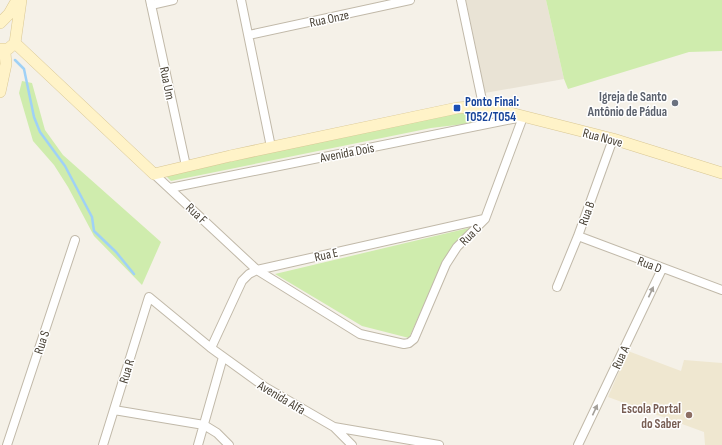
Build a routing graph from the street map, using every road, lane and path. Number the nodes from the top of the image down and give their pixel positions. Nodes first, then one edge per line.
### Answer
1 (17, 0) edge
2 (21, 0) edge
3 (173, 0) edge
4 (241, 0) edge
5 (410, 0) edge
6 (461, 0) edge
7 (150, 2) edge
8 (0, 24) edge
9 (249, 35) junction
10 (14, 42) junction
11 (0, 49) edge
12 (6, 64) junction
13 (0, 92) edge
14 (483, 106) junction
15 (523, 117) junction
16 (487, 124) junction
17 (613, 139) junction
18 (271, 147) junction
19 (186, 166) junction
20 (722, 173) edge
21 (154, 174) junction
22 (170, 188) junction
23 (485, 219) junction
24 (578, 236) junction
25 (75, 240) dead end
26 (662, 268) junction
27 (256, 270) junction
28 (557, 287) dead end
29 (722, 290) edge
30 (149, 297) joint
31 (404, 344) joint
32 (211, 348) junction
33 (223, 357) junction
34 (114, 410) junction
35 (204, 425) junction
36 (334, 427) junction
37 (106, 443) edge
38 (7, 445) edge
39 (198, 445) edge
40 (229, 445) edge
41 (352, 445) edge
42 (440, 445) edge
43 (578, 445) edge

1 - 8 street
2 - 10 street
3 - 7 street
4 - 9 street
5 - 9 street, Rua Onze
6 - 14 street
7 - 19 street, Rua Um
8 - 10 street, Rua F
9 - 18 street
10 - 11 street
10 - 12 street
10 - 21 street, Rua F
11 - 12 street
12 - 13 street
14 - 15 street, Rua Nove
14 - 16 street
14 - 18 street, Avenida Dois
15 - 16 street, Avenida Dois
15 - 17 street, Rua Nove
15 - 23 street, Rua C
16 - 22 street, Avenida Dois
17 - 20 street, Rua Nove
17 - 24 street, Rua B
18 - 19 street, Avenida Dois
19 - 21 street, Avenida Dois
21 - 22 street, Rua F
22 - 27 street, Rua F
23 - 27 street, Rua E
23 - 31 street, Rua C
24 - 26 street, Rua D
24 - 28 street, Rua B
25 - 38 street, Rua S
26 - 29 street, Rua D
43 -> 26 street, Rua A
27 - 31 street, Rua F
27 - 32 street, Rua E
30 - 32 street, Avenida Alfa
30 - 34 street, Rua R
32 - 33 street, Avenida Alfa
33 - 35 street
33 - 36 street, Avenida Alfa
34 - 35 street
34 - 37 street, Rua R
35 - 39 street
35 - 40 street
36 - 41 street
36 - 42 street, Avenida Alfa

